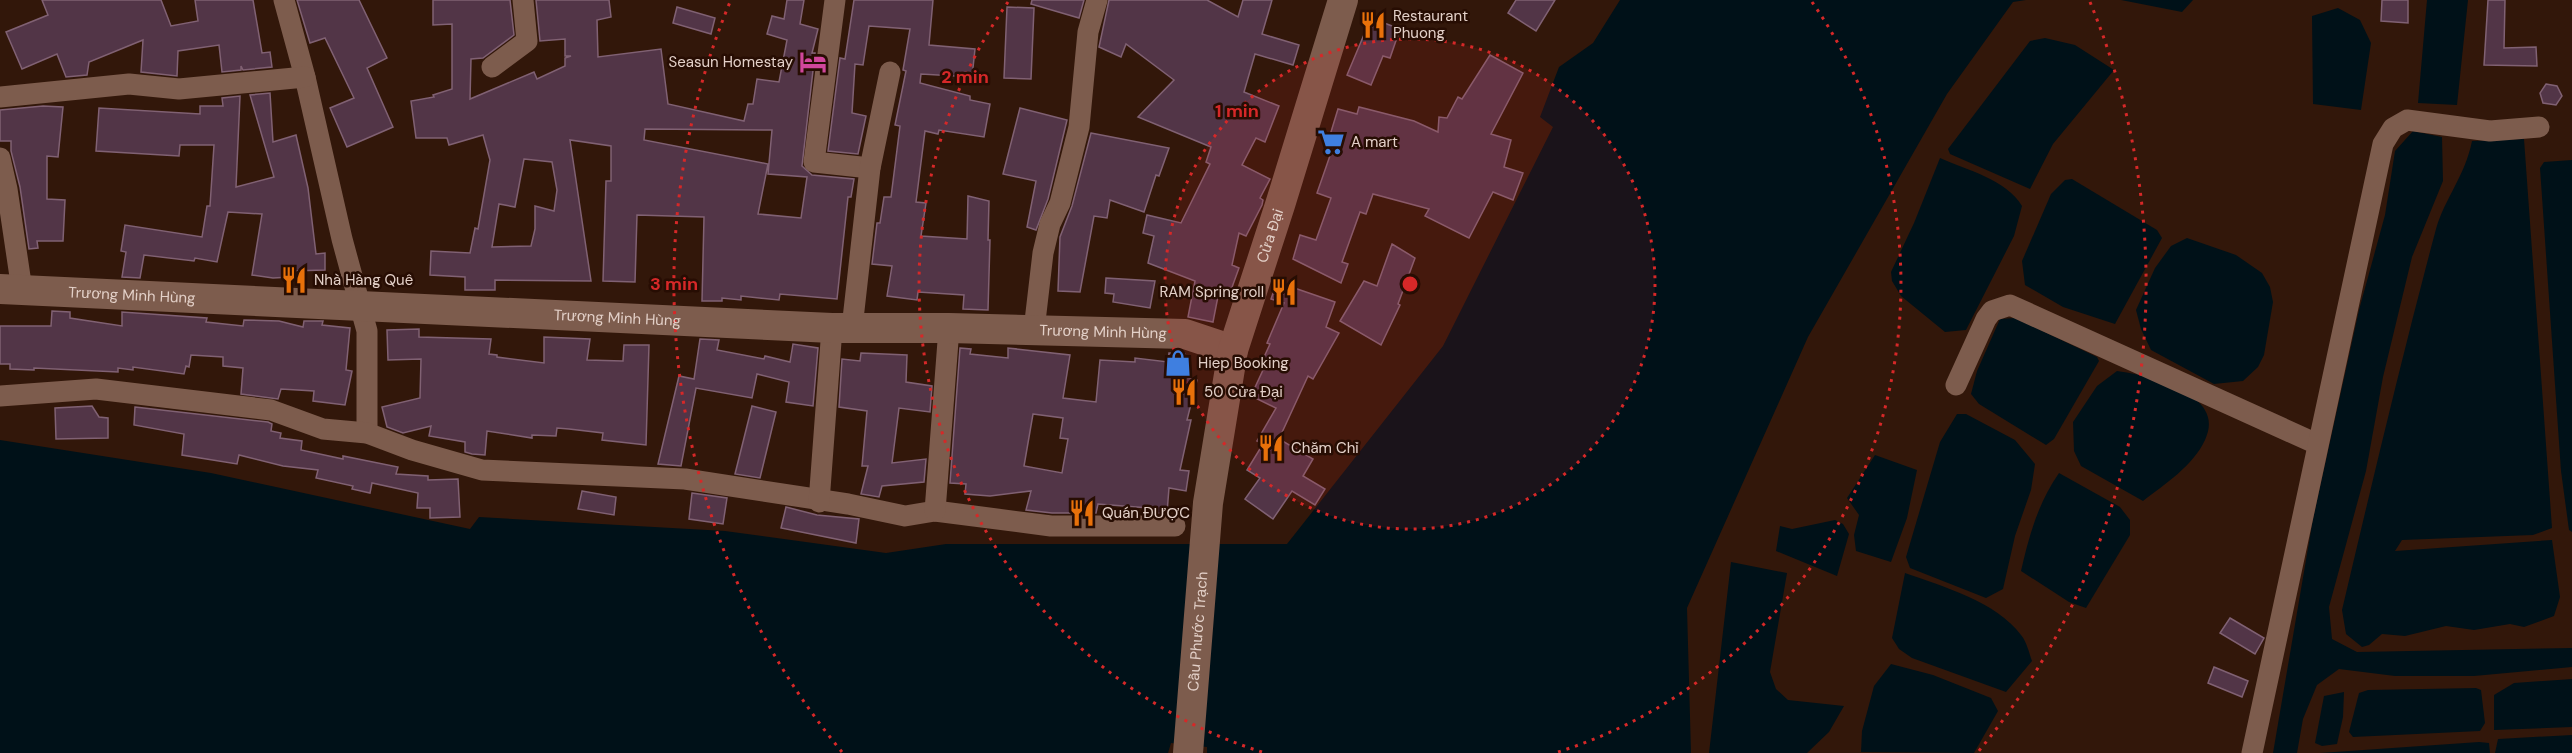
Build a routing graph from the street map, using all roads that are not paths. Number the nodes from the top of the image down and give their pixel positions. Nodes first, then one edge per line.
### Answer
1 (284, 0) edge
2 (523, 0) edge
3 (835, 0) edge
4 (1097, 0) edge
5 (1343, 0) edge
6 (492, 67) dead end
7 (890, 72) dead end
8 (305, 77) junction
9 (0, 97) edge
10 (2540, 127) dead end
11 (0, 158) edge
12 (870, 168) junction
13 (11, 289) edge
14 (359, 305) junction
15 (842, 328) junction
16 (949, 328) junction
17 (1034, 330) junction
18 (1233, 350) junction
19 (1956, 385) dead end
20 (0, 396) edge
21 (367, 432) junction
22 (2317, 444) junction
23 (819, 501) junction
24 (1208, 510) joint
25 (935, 511) junction
26 (1175, 526) dead end
27 (1188, 753) edge
28 (2252, 753) edge

1 - 8 street
2 - 6 street
3 - 12 street
4 - 17 street
5 - 18 street, Cửa Đại
7 - 12 street
8 - 9 street
8 - 14 street
10 - 22 street
11 - 13 street
12 - 15 street
13 - 14 street, Trương Minh Hùng
14 - 15 street, Trương Minh Hùng
14 - 21 street
15 - 16 street, Trương Minh Hùng
15 - 23 street
16 - 17 street, Trương Minh Hùng
16 - 25 street
17 - 18 street, Trương Minh Hùng
18 - 24 street, Cửa Đại
19 - 22 street
20 - 21 street
21 - 23 street
22 - 28 street
23 - 25 street
24 - 27 street, Cầu Phước Trạch
25 - 26 street

